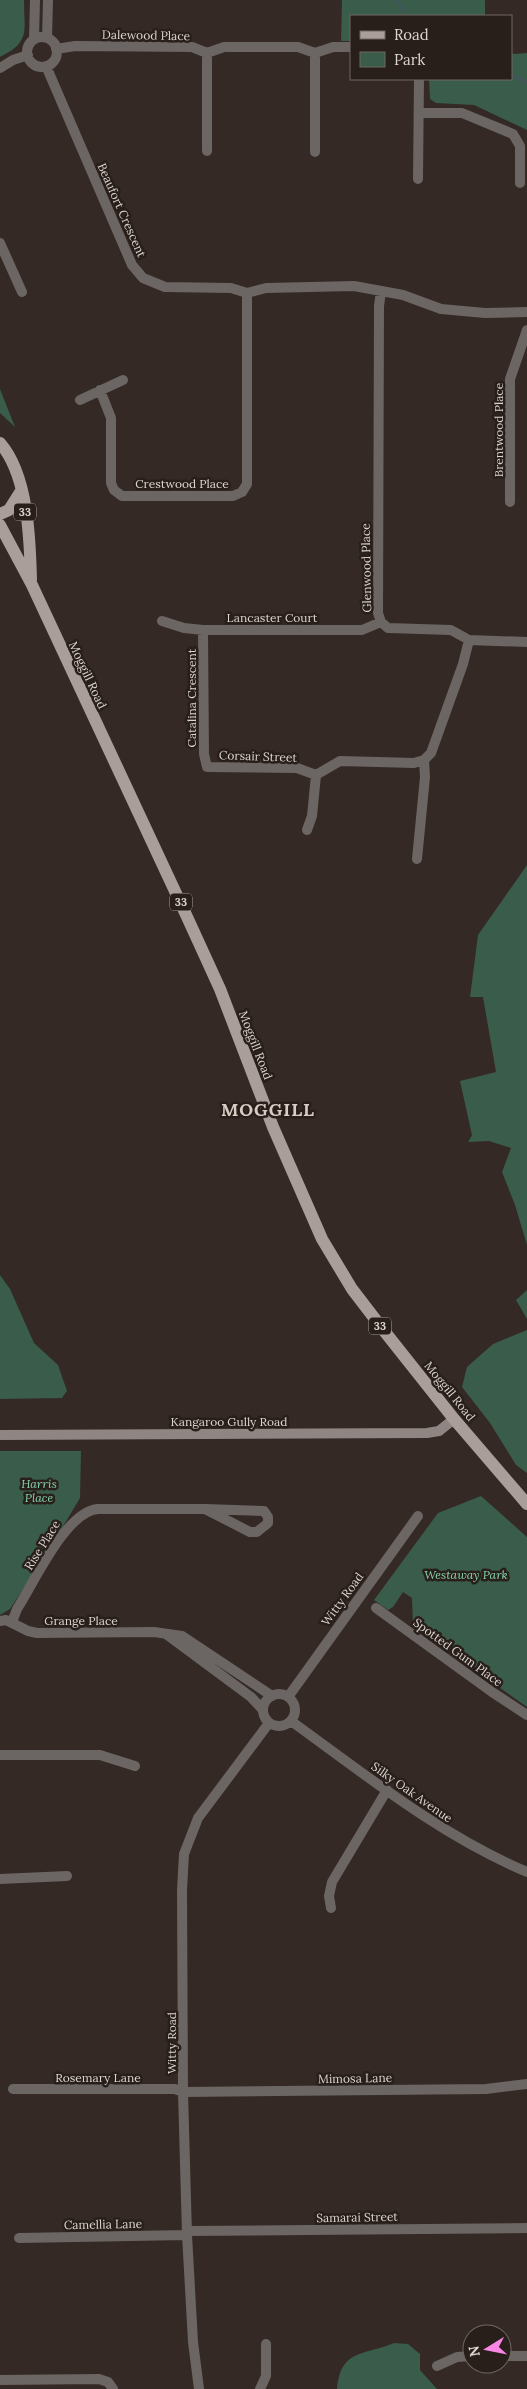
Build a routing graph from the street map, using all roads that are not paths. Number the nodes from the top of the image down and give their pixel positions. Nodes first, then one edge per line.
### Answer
1 (35, 0) edge
2 (48, 0) edge
3 (47, 38) junction
4 (34, 39) junction
5 (350, 47) edge
6 (56, 48) junction
7 (207, 53) junction
8 (315, 53) junction
9 (28, 55) junction
10 (46, 66) junction
11 (0, 68) edge
12 (419, 80) edge
13 (419, 113) junction
14 (207, 151) dead end
15 (315, 152) dead end
16 (418, 179) dead end
17 (520, 183) dead end
18 (0, 243) edge
19 (382, 291) junction
20 (22, 292) dead end
21 (247, 293) junction
22 (527, 312) edge
23 (527, 330) edge
24 (123, 380) dead end
25 (100, 390) junction
26 (80, 400) dead end
27 (0, 444) edge
28 (21, 491) junction
29 (510, 502) dead end
30 (0, 514) edge
31 (0, 524) edge
32 (32, 585) junction
33 (162, 622) dead end
34 (381, 622) junction
35 (204, 630) junction
36 (469, 640) junction
37 (527, 642) edge
38 (424, 760) junction
39 (207, 767) joint
40 (316, 774) junction
41 (307, 830) dead end
42 (418, 859) dead end
43 (454, 1419) junction
44 (0, 1435) edge
45 (527, 1504) edge
46 (204, 1509) junction
47 (418, 1516) dead end
48 (376, 1608) dead end
49 (0, 1621) edge
50 (12, 1622) junction
51 (165, 1634) junction
52 (272, 1696) junction
53 (288, 1697) junction
54 (263, 1710) junction
55 (527, 1715) edge
56 (291, 1720) junction
57 (269, 1723) junction
58 (0, 1755) edge
59 (135, 1766) dead end
60 (387, 1790) junction
61 (527, 1872) edge
62 (67, 1876) dead end
63 (0, 1878) edge
64 (331, 1908) dead end
65 (527, 2084) edge
66 (13, 2089) dead end
67 (183, 2092) junction
68 (527, 2228) edge
69 (187, 2233) junction
70 (19, 2238) dead end
71 (266, 2344) dead end
72 (512, 2356) edge
73 (527, 2356) edge
74 (462, 2357) edge
75 (437, 2366) dead end
76 (5, 2383) edge
77 (113, 2389) edge
78 (199, 2389) edge
79 (260, 2389) edge

1 - 4 street
2 - 3 street
3 - 4 street
3 - 6 street
4 - 9 street
5 - 8 street, Dalewood Place
6 - 7 street, Dalewood Place
6 - 10 street
7 - 8 street, Dalewood Place
7 - 14 street
8 - 15 street
9 - 10 street
9 - 11 street
10 - 21 street, Beaufort Crescent
12 - 13 street
13 - 16 street
13 - 17 street
18 - 20 street
19 - 21 street, Beaufort Crescent
19 - 22 street, Beaufort Crescent
19 - 34 street, Glenwood Place
21 - 25 street, Crestwood Place
23 - 29 street, Brentwood Place
24 - 25 street
25 - 26 street
27 - 28 main road, Moggill Road / 33
28 - 30 main road
28 - 32 main road, Moggill Road / 33
31 - 32 main road, Moggill Road / 33
32 - 43 main road, Moggill Road / 33
33 - 35 street, Lancaster Court
34 - 35 street, Lancaster Court
34 - 36 street, Glenwood Place
35 - 39 street, Catalina Crescent
36 - 37 street
36 - 38 street
38 - 40 street
38 - 42 street
39 - 40 street, Corsair Street
40 - 41 street
43 - 44 main road, Kangaroo Gully Road
43 - 45 main road, Moggill Road / 33
46 - 46 street, Rise Place
46 - 50 street, Rise Place
47 - 53 street, Witty Road
48 - 55 street, Spotted Gum Place
49 - 50 street, Grange Place
50 - 51 street, Grange Place
51 - 52 street, Grange Place
51 - 54 street
52 - 53 street
52 - 54 street
53 - 56 street
54 - 57 street
56 - 57 street
56 - 60 street, Silky Oak Avenue
57 - 67 street, Witty Road
58 - 59 street
60 - 61 street, Silky Oak Avenue
60 - 64 street
62 - 63 street
65 - 67 street, Mimosa Lane
66 - 67 street, Rosemary Lane
67 - 69 street, Witty Road
68 - 69 street, Samarai Street
69 - 70 street, Camellia Lane
69 - 78 street, Witty Road
71 - 79 street
72 - 73 street
74 - 75 street
76 - 77 street

